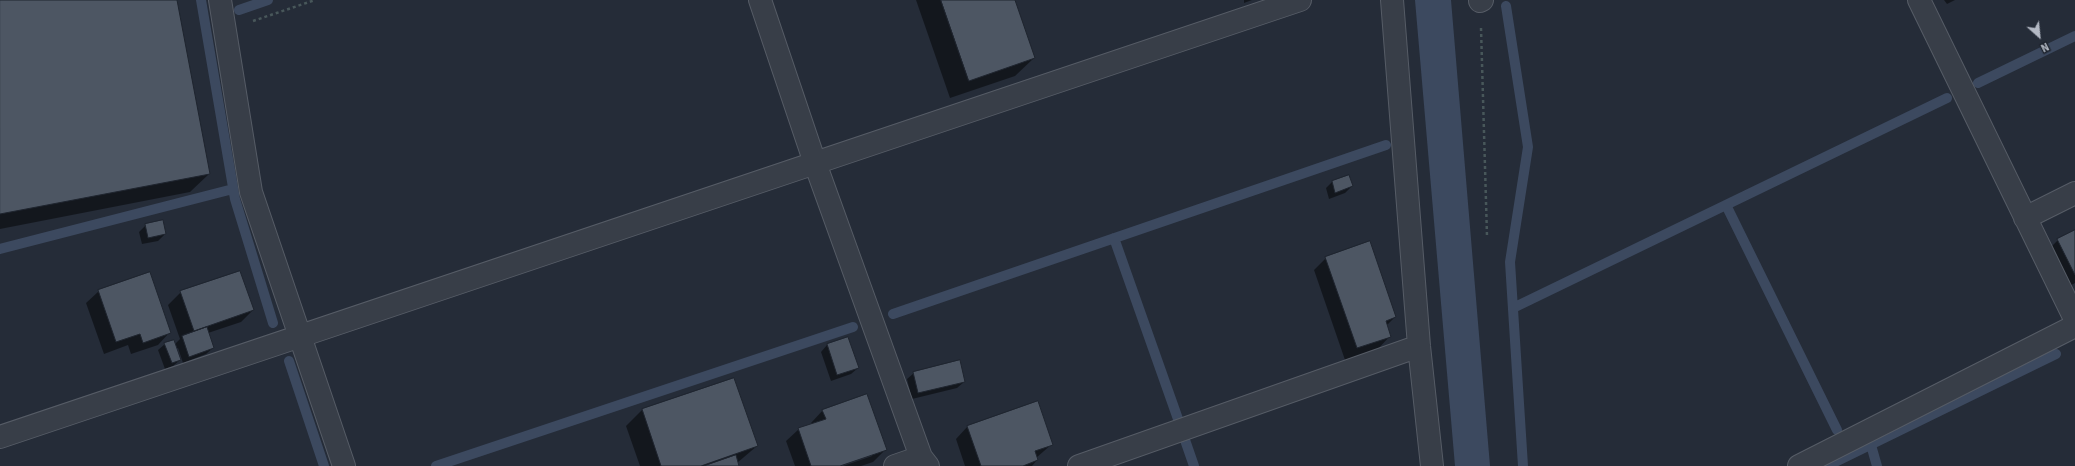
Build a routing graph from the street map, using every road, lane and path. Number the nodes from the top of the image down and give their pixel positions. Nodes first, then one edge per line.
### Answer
1 (220, 0) edge
2 (315, 0) edge
3 (760, 0) edge
4 (1300, 0) edge
5 (1392, 0) edge
6 (1481, 0) edge
7 (1919, 0) edge
8 (225, 31) junction
9 (815, 163) junction
10 (2075, 193) edge
11 (2025, 218) junction
12 (1487, 236) dead end
13 (2075, 319) edge
14 (2075, 326) edge
15 (300, 336) junction
16 (1419, 346) junction
17 (0, 437) edge
18 (925, 462) edge
19 (344, 466) edge
20 (895, 466) edge
21 (1079, 466) edge
22 (1432, 466) edge
23 (1800, 466) edge

1 - 8 street
2 - 8 path
3 - 9 street
4 - 9 street
5 - 16 street
6 - 12 path
7 - 11 street
8 - 15 street
9 - 15 street
9 - 18 street
10 - 11 street
11 - 13 street
14 - 23 street
15 - 17 street
15 - 19 street
16 - 21 street
16 - 22 street
18 - 20 street

